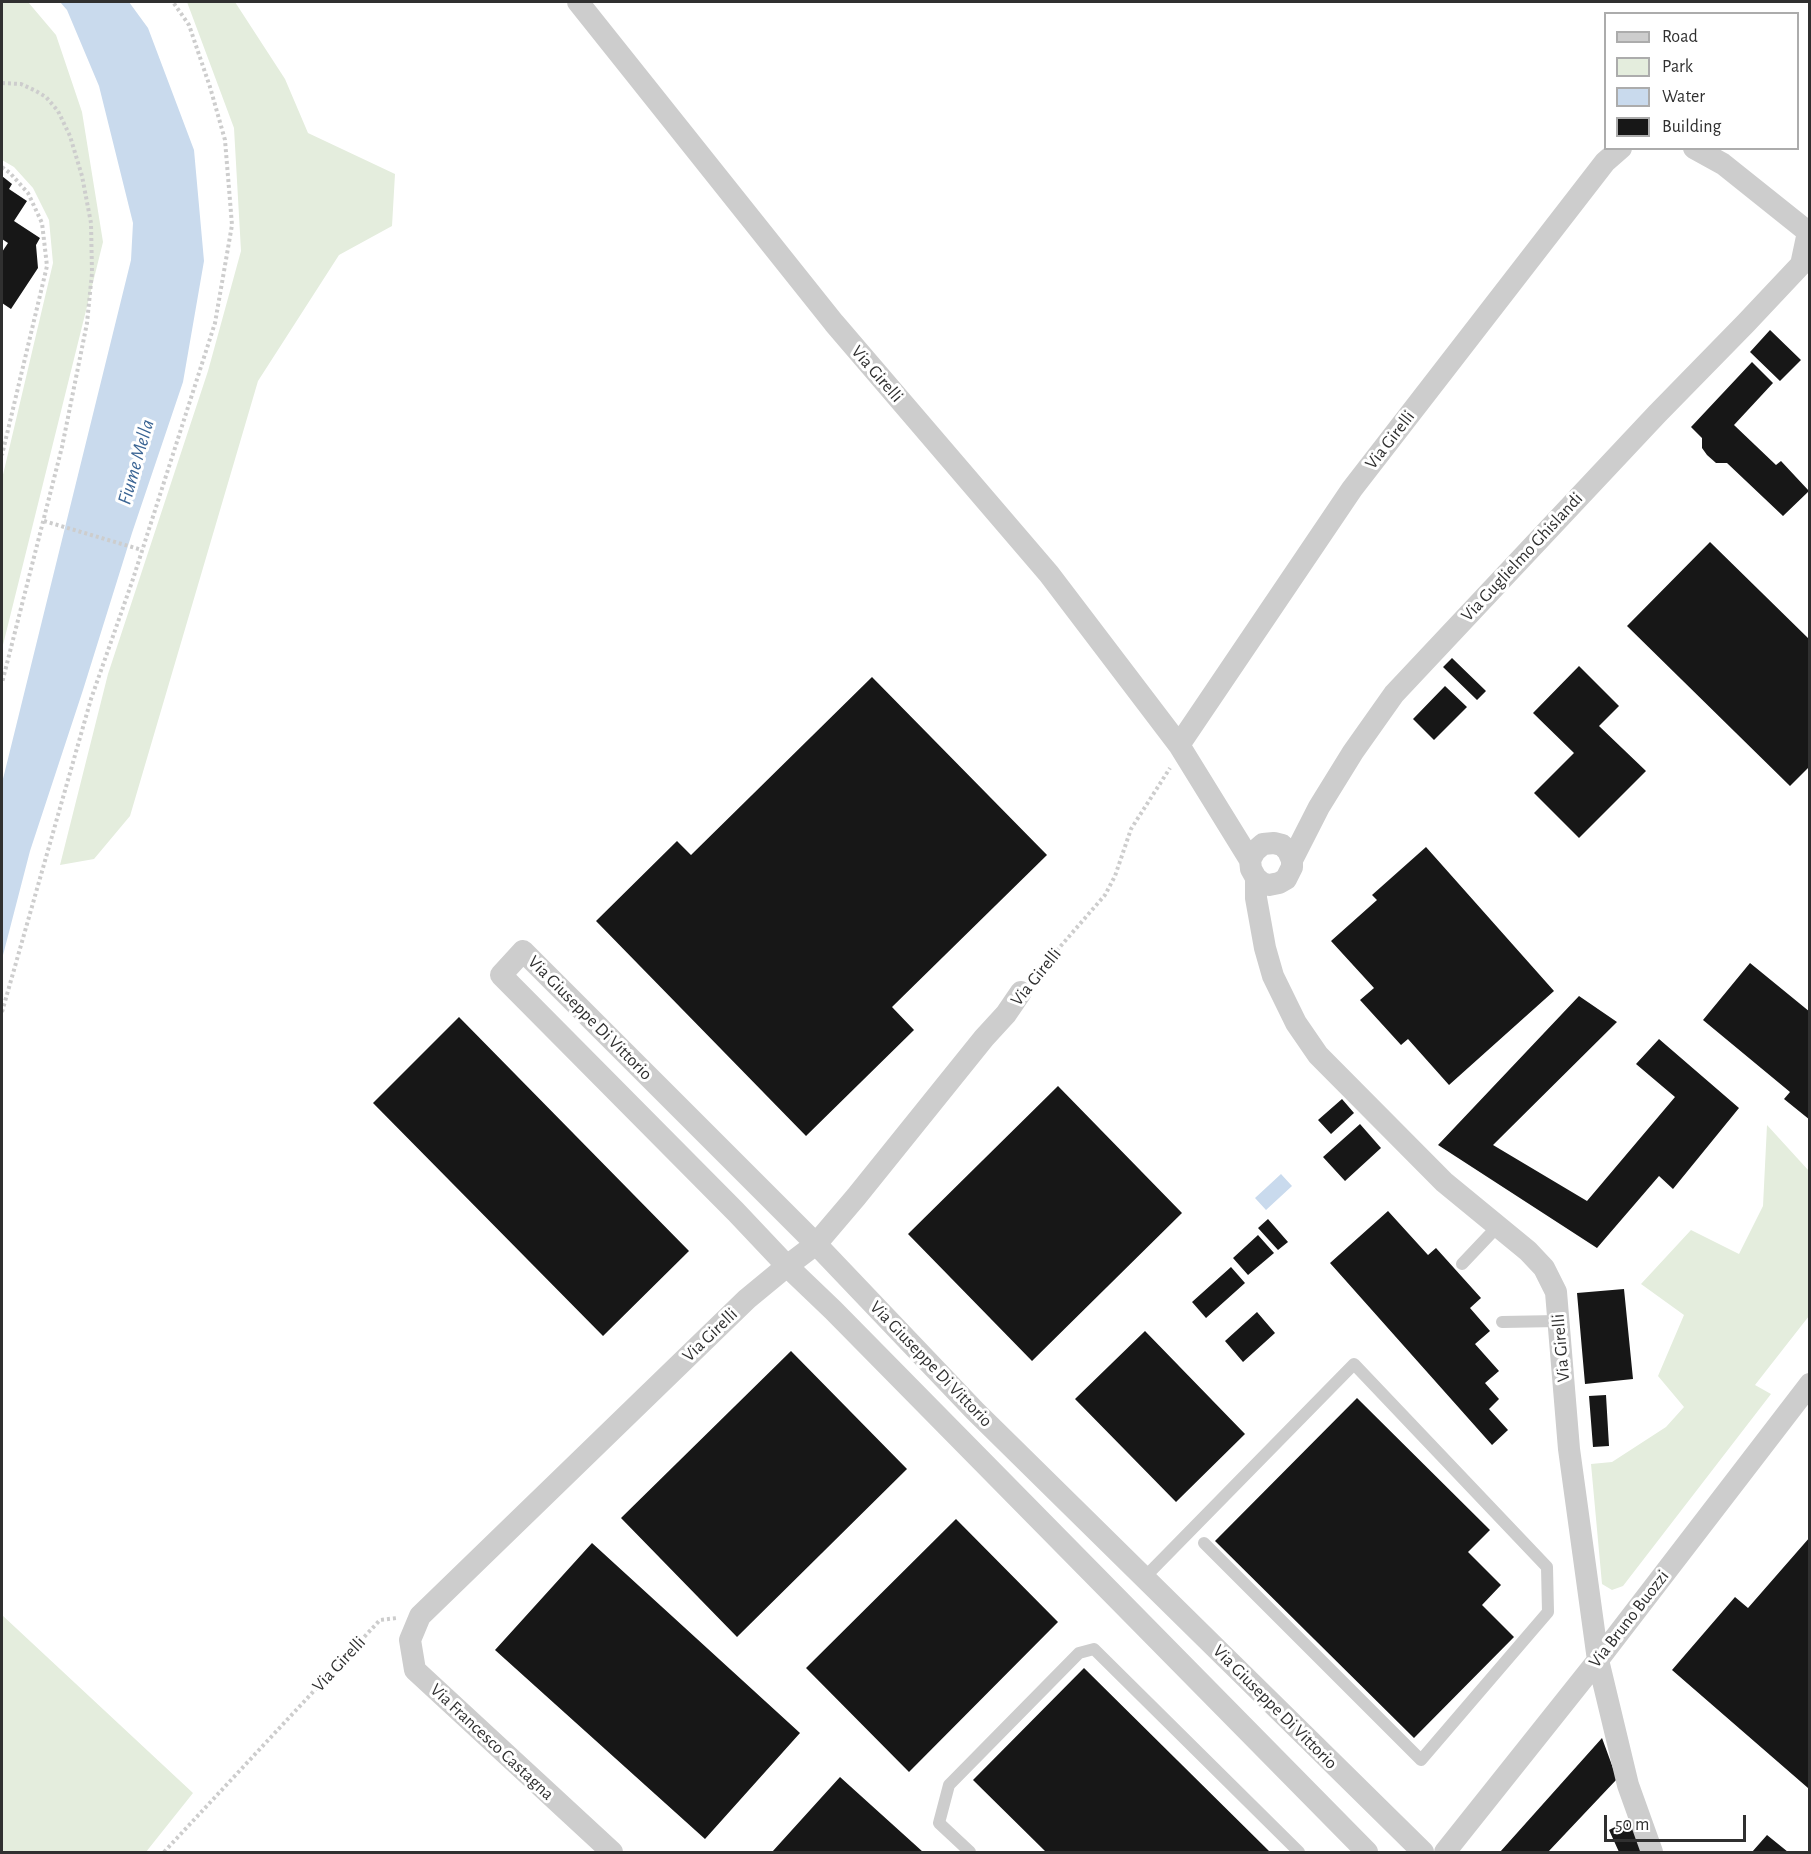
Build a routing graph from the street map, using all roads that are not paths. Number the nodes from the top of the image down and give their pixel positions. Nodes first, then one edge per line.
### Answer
1 (578, 2) edge
2 (1619, 150) edge
3 (1698, 150) edge
4 (1808, 231) edge
5 (1805, 260) edge
6 (1746, 323) junction
7 (1179, 745) junction
8 (1318, 807) junction
9 (1274, 843) junction
10 (1292, 860) junction
11 (1253, 869) junction
12 (1279, 883) junction
13 (1265, 948) junction
14 (1021, 993) road end
15 (1498, 1226) junction
16 (816, 1244) junction
17 (1462, 1264) dead end
18 (786, 1266) junction
19 (1558, 1321) junction
20 (1502, 1322) dead end
21 (1809, 1384) edge
22 (1204, 1543) dead end
23 (1144, 1578) junction
24 (420, 1616) joint
25 (1598, 1660) junction
26 (612, 1852) edge
27 (970, 1852) edge
28 (1299, 1852) edge
29 (1367, 1852) edge
30 (1423, 1852) edge
31 (1445, 1852) edge
32 (1652, 1852) edge

1 - 7 street, Via Girelli
2 - 7 street, Via Girelli
3 - 4 street
4 - 5 street, Via Guglielmo Ghislandi
4 - 6 street, Via Guglielmo Ghislandi
5 - 6 street, Via Guglielmo Ghislandi
6 - 8 street, Via Guglielmo Ghislandi
7 - 11 street, Via Girelli
8 - 9 street, Via Guglielmo Ghislandi
8 - 10 street, Via Guglielmo Ghislandi
9 - 10 street
9 - 11 street
10 - 12 street, Via Girelli
11 - 12 street
11 - 13 street, Via Girelli
12 - 13 street, Via Girelli
13 - 15 street, Via Girelli
14 - 16 street, Via Girelli
15 - 17 lane
15 - 19 street, Via Girelli
16 - 18 street, Via Girelli
16 - 18 street, Via Giuseppe Di Vittorio
16 - 23 street, Via Giuseppe Di Vittorio
18 - 24 street, Via Girelli
18 - 29 street, Via Giuseppe Di Vittorio
19 - 20 lane
19 - 25 street, Via Girelli
21 - 25 street, Via Bruno Buozzi
22 - 23 lane
23 - 30 street, Via Giuseppe Di Vittorio
24 - 26 street, Via Francesco Castagna
25 - 31 street, Via Bruno Buozzi
25 - 32 street, Via Girelli
27 - 28 lane

